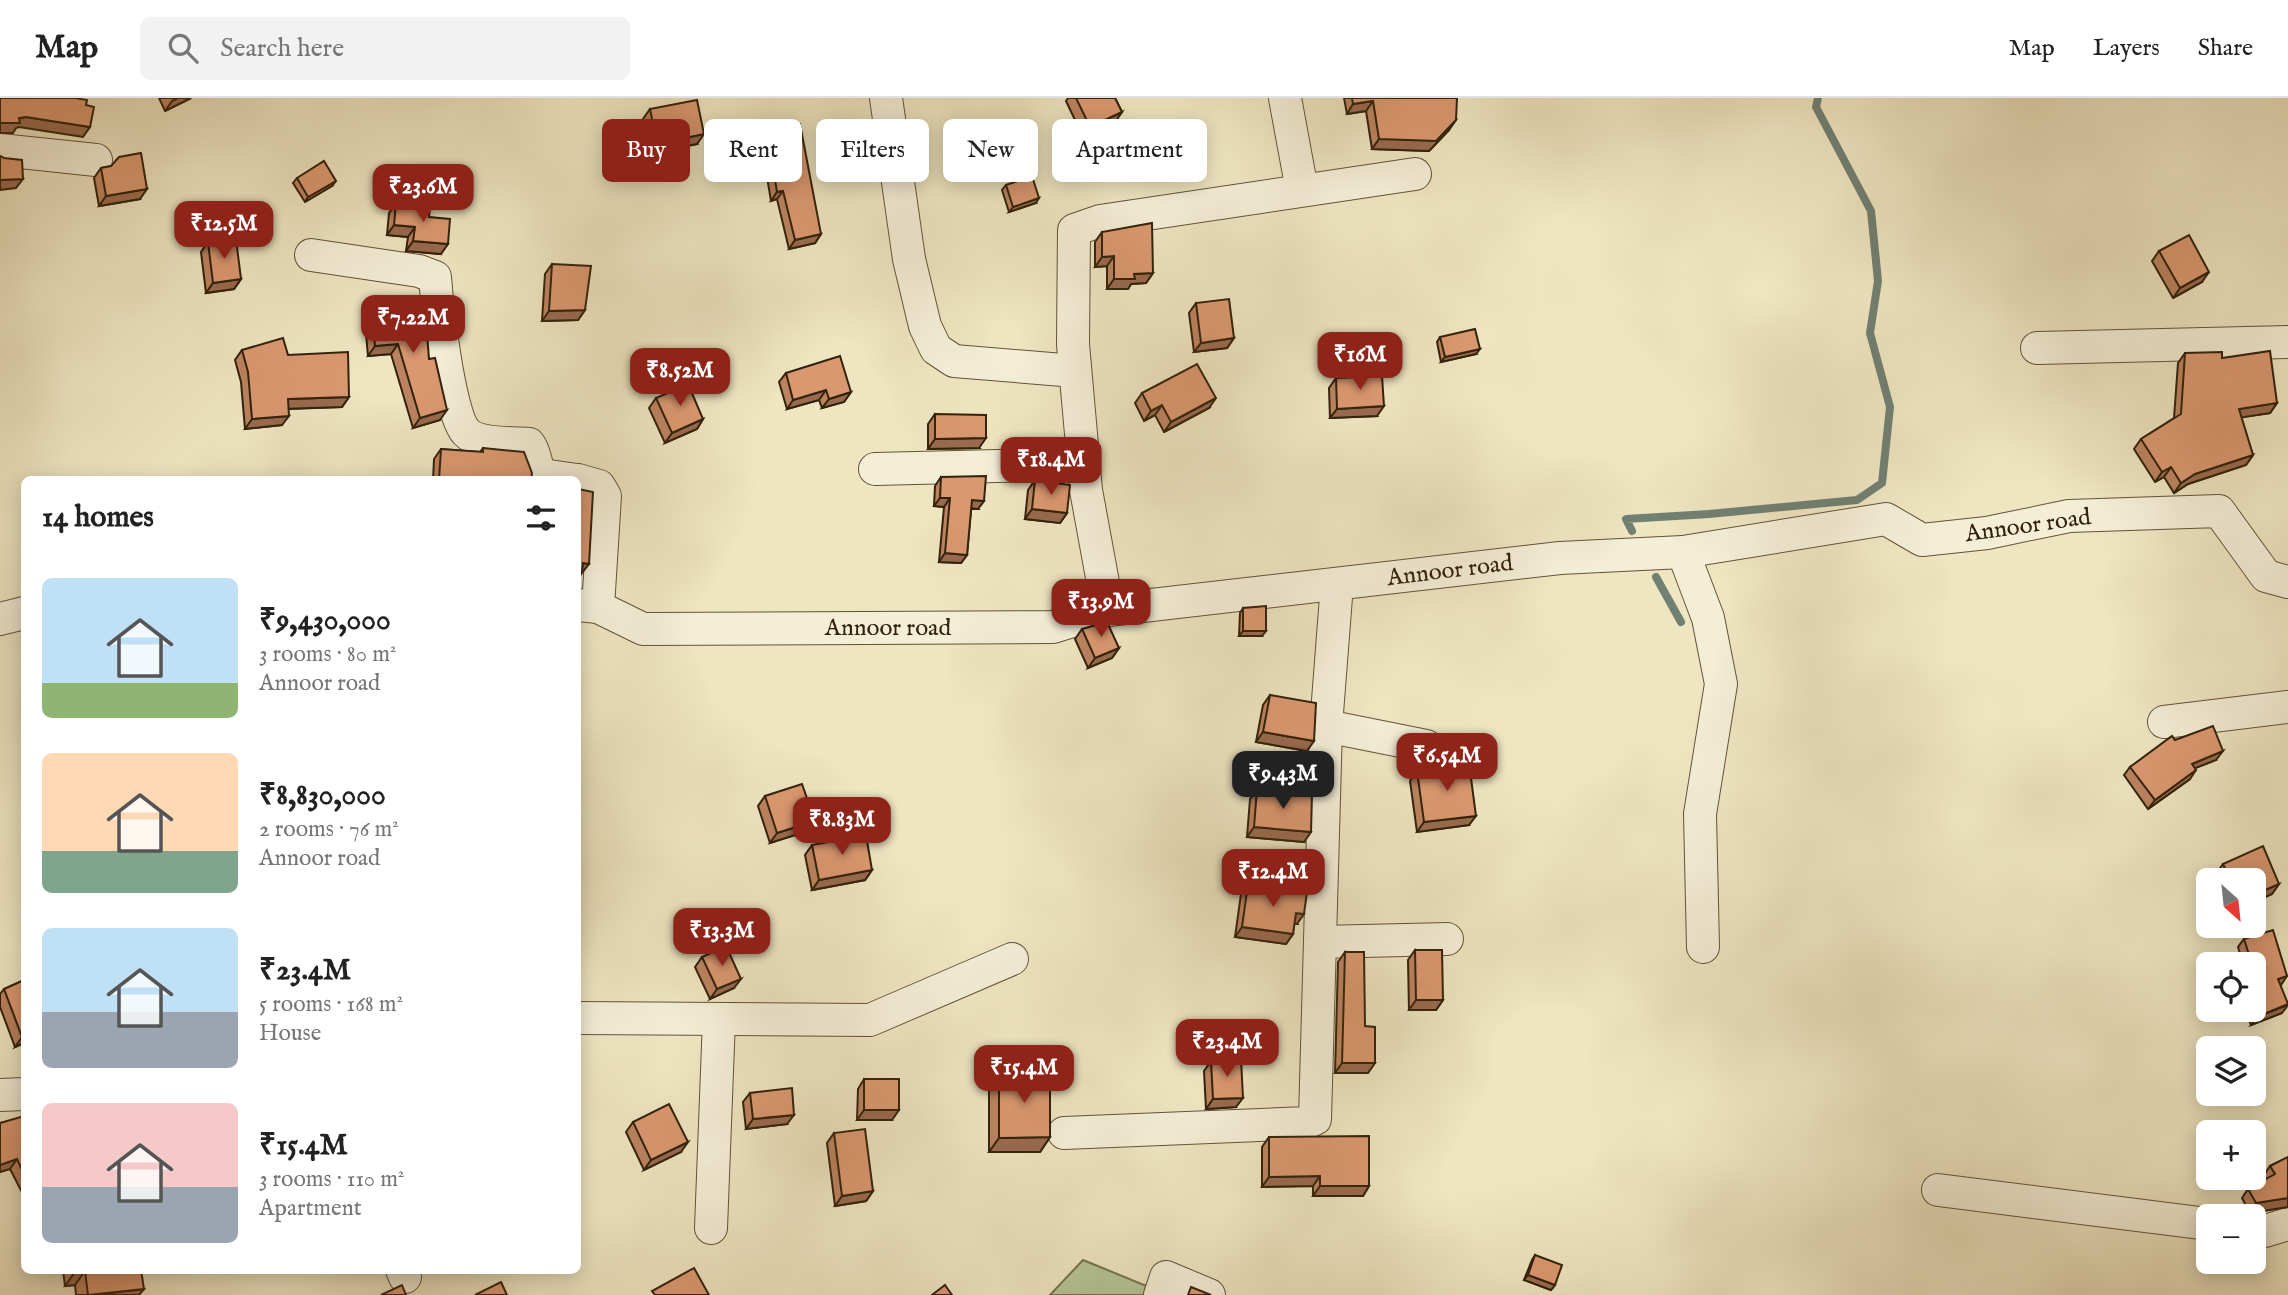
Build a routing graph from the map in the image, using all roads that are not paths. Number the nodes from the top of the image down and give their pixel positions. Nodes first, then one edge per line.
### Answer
1 (886, 98) edge
2 (1285, 98) edge
3 (0, 150) edge
4 (96, 160) dead end
5 (1415, 174) dead end
6 (1303, 191) junction
7 (311, 255) dead end
8 (2288, 342) edge
9 (2037, 348) dead end
10 (1075, 371) junction
11 (1083, 464) junction
12 (876, 469) dead end
13 (549, 476) edge
14 (581, 481) edge
15 (1683, 552) junction
16 (2288, 582) edge
17 (1336, 584) junction
18 (588, 606) edge
19 (1108, 610) junction
20 (21, 614) edge
21 (0, 619) edge
22 (2288, 707) edge
23 (2164, 722) dead end
24 (1326, 726) junction
25 (1426, 746) dead end
26 (1447, 939) dead end
27 (1321, 942) junction
28 (1703, 947) dead end
29 (1012, 959) dead end
30 (581, 1018) edge
31 (719, 1019) junction
32 (21, 1094) edge
33 (0, 1095) edge
34 (1064, 1133) dead end
35 (1938, 1190) dead end
36 (2196, 1222) edge
37 (2288, 1224) edge
38 (711, 1228) dead end
39 (2266, 1230) edge
40 (1160, 1295) edge
41 (1209, 1295) edge

1 - 10 street
2 - 6 street
3 - 4 street
5 - 6 street
6 - 10 street
7 - 13 street
8 - 9 street
10 - 11 street
11 - 12 street
11 - 19 street
14 - 18 street
15 - 16 street, Annoor road
15 - 17 street, Annoor road
15 - 28 street
17 - 19 street, Annoor road
17 - 24 street
18 - 19 street, Annoor road
20 - 21 street
22 - 23 street
24 - 25 street
24 - 27 street
26 - 27 street
27 - 34 street
29 - 31 street
30 - 31 street
31 - 38 street
32 - 33 street
35 - 36 street
37 - 39 street
40 - 41 street

